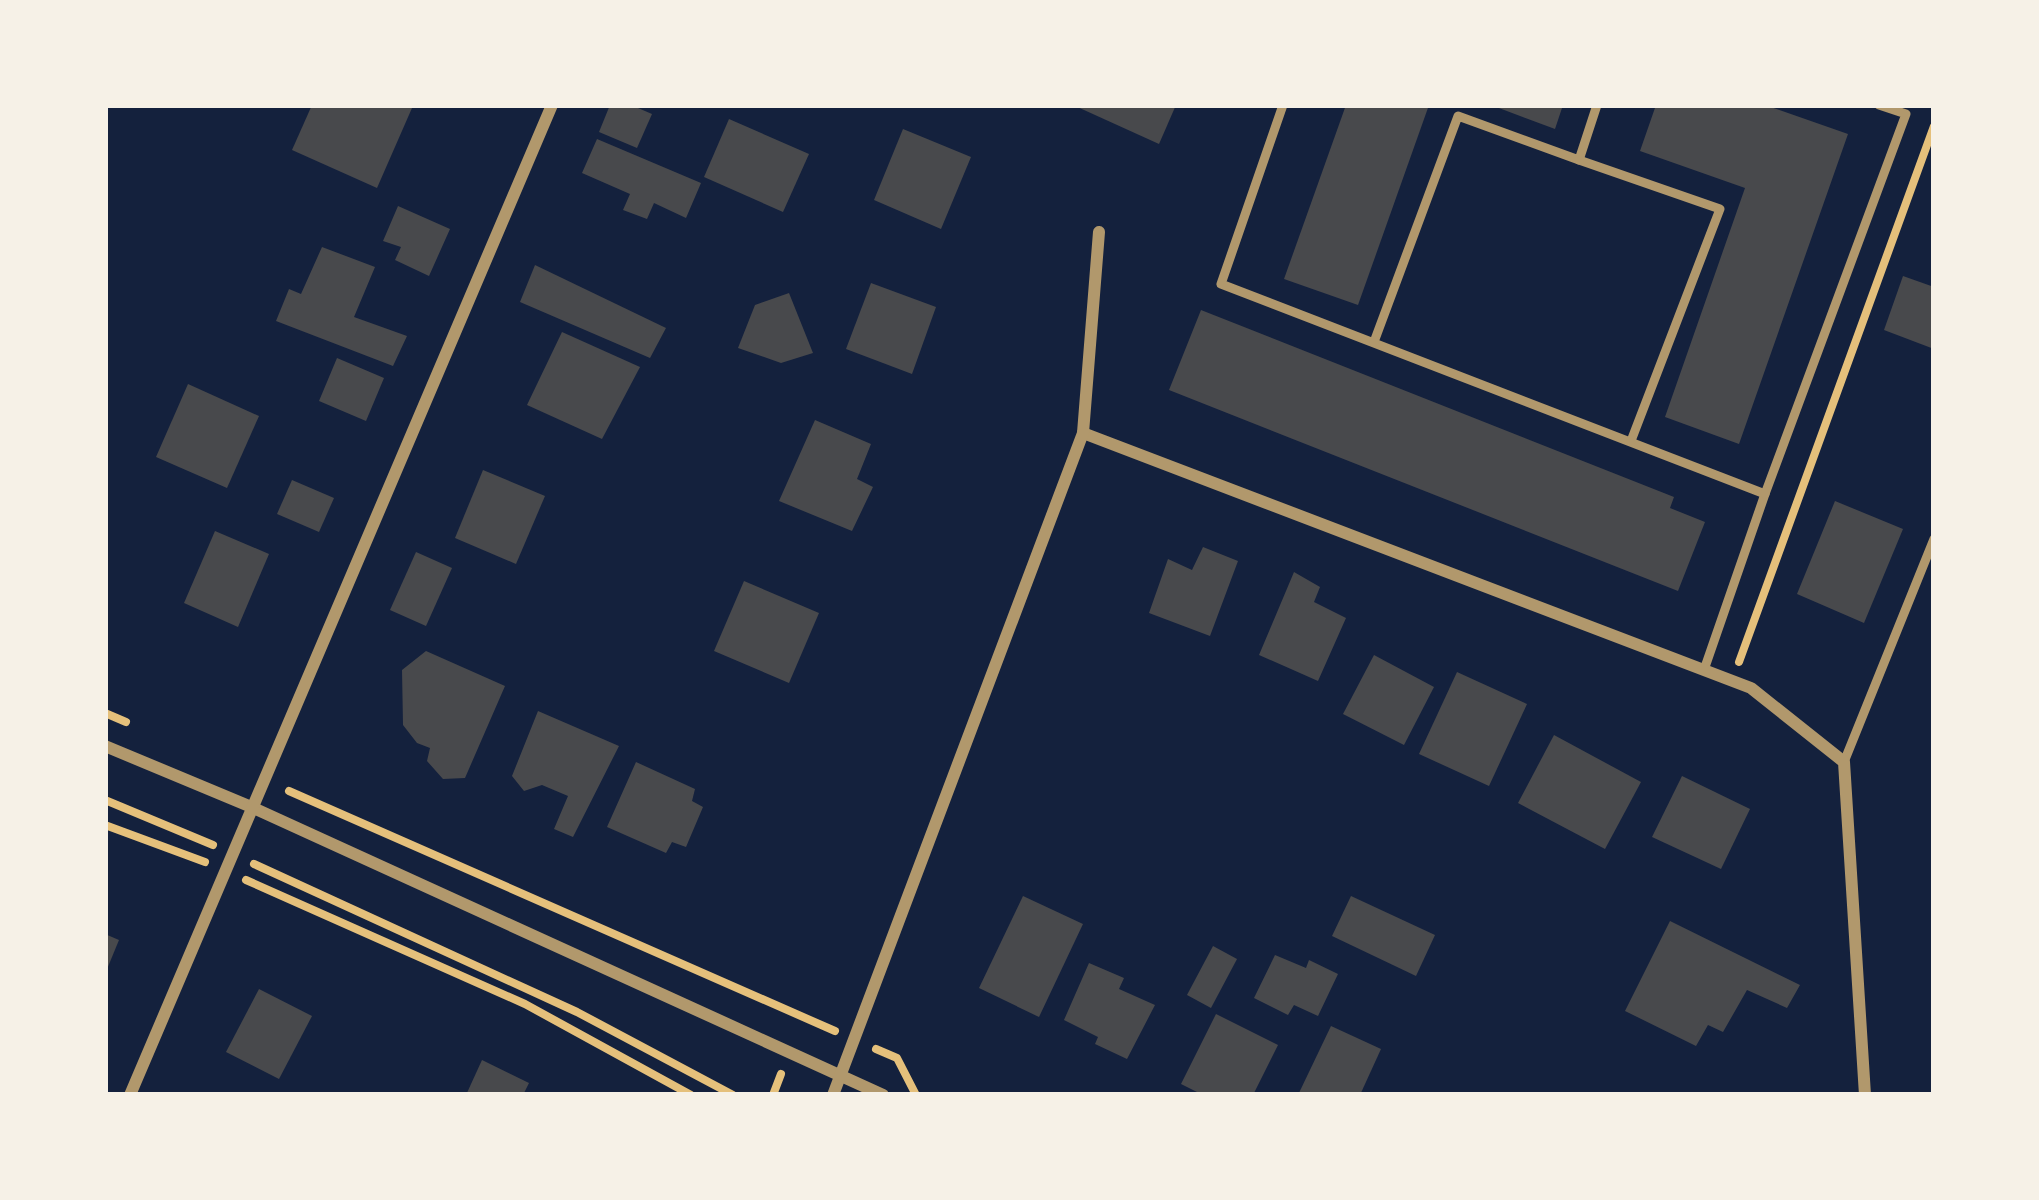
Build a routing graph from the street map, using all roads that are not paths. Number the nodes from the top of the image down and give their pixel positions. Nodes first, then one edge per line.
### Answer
1 (551, 105) edge
2 (1283, 105) edge
3 (1597, 105) edge
4 (1879, 105) edge
5 (1579, 160) junction
6 (1100, 232) dead end
7 (1374, 342) junction
8 (1083, 434) junction
9 (1631, 441) junction
10 (1765, 494) junction
11 (1934, 539) edge
12 (1704, 670) junction
13 (105, 746) edge
14 (1844, 762) junction
15 (249, 806) junction
16 (843, 1076) junction
17 (130, 1095) edge
18 (833, 1095) edge
19 (883, 1095) edge
20 (1864, 1095) edge

1 - 15 street
2 - 7 lane
3 - 5 lane
4 - 10 lane
5 - 7 lane
5 - 9 lane
6 - 8 street
7 - 9 lane
8 - 12 street
8 - 16 street
9 - 10 lane
10 - 12 lane
11 - 14 lane
12 - 14 street
13 - 15 street
14 - 20 street
15 - 16 street
15 - 17 street
16 - 18 street
16 - 19 street

